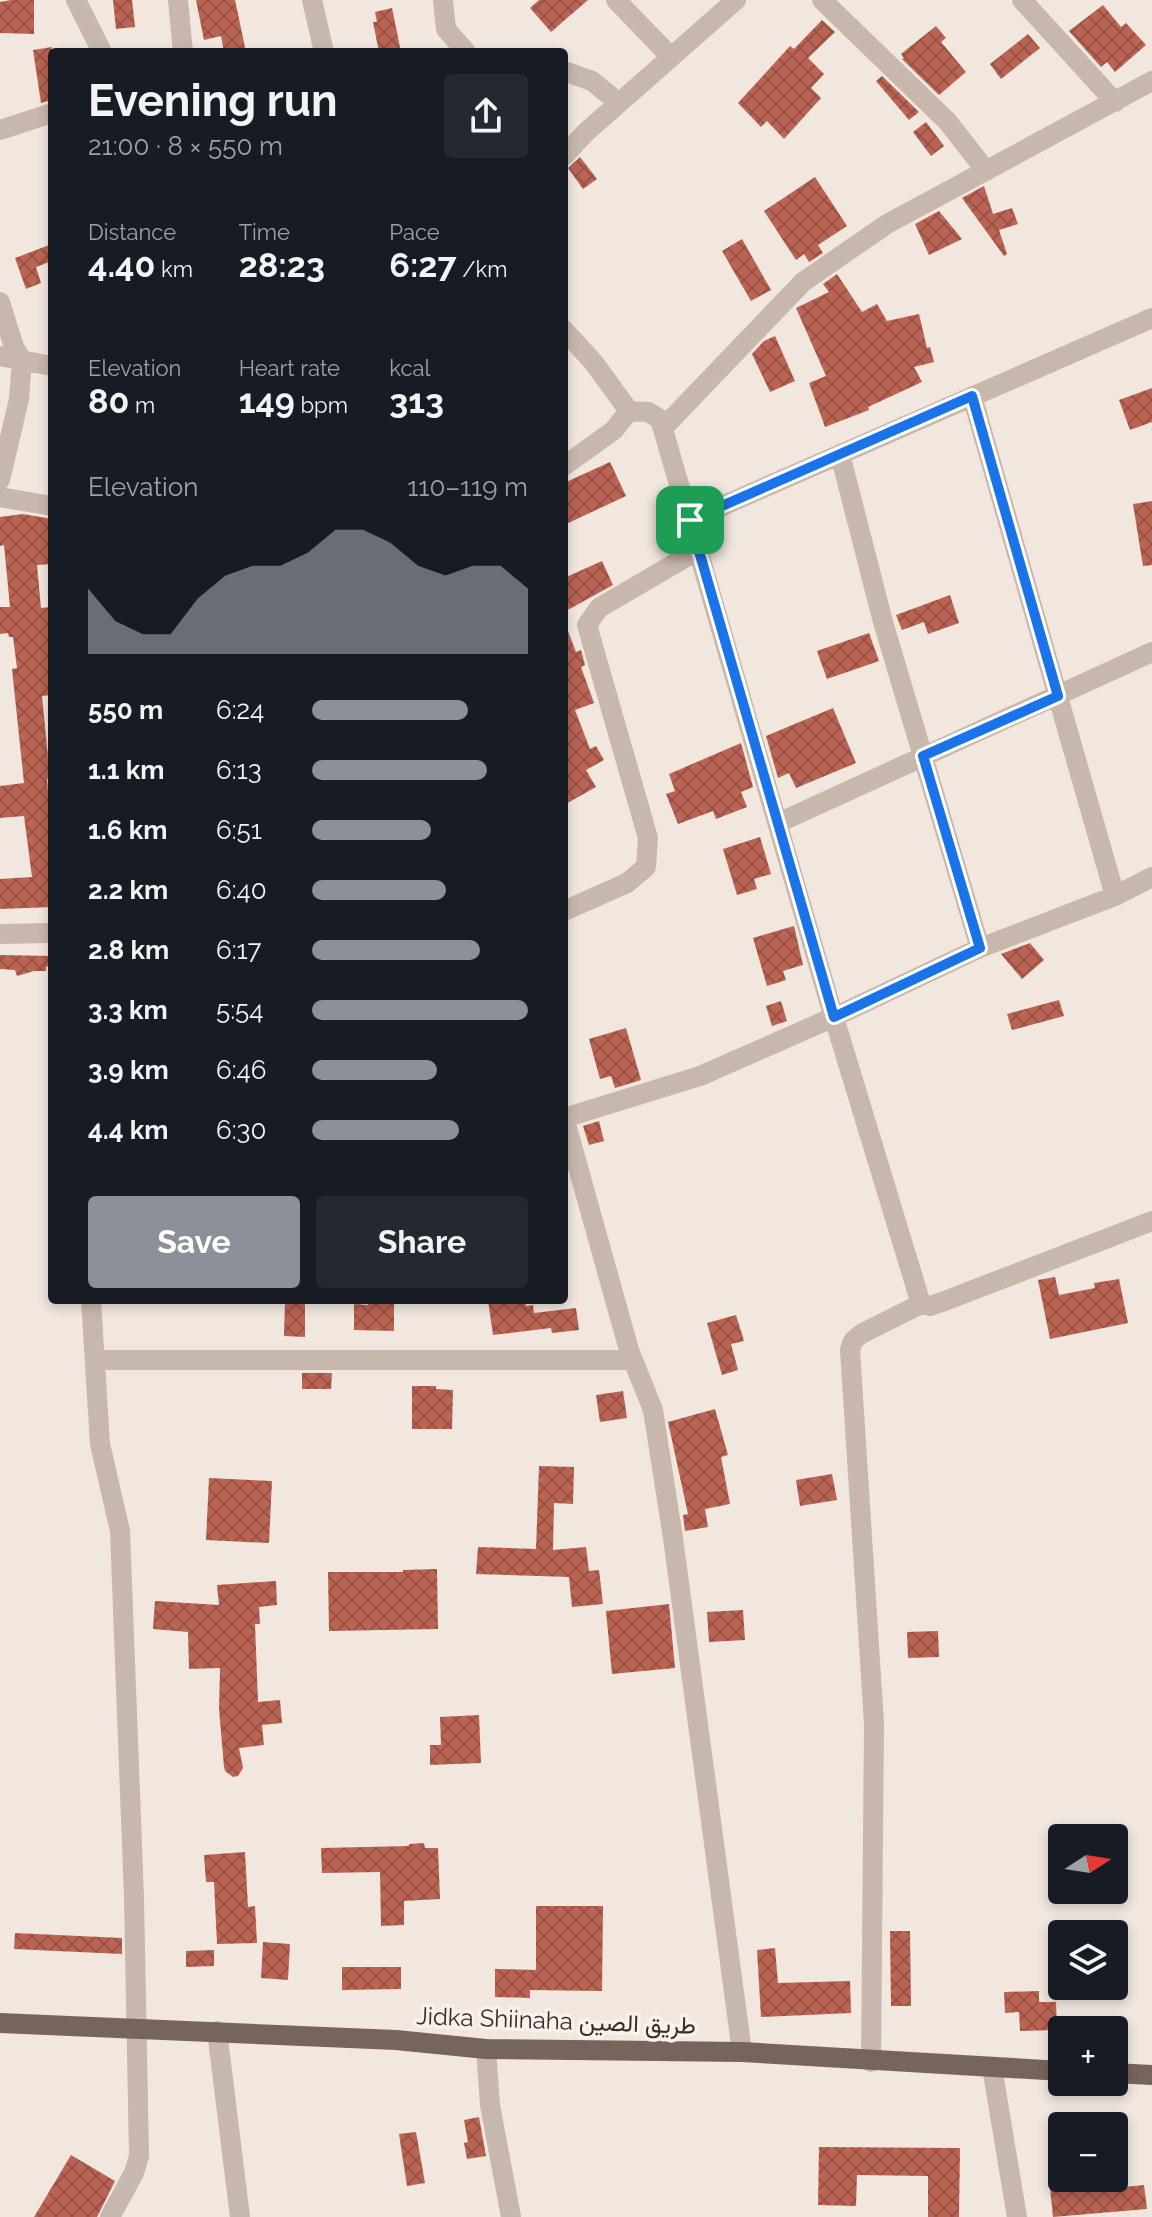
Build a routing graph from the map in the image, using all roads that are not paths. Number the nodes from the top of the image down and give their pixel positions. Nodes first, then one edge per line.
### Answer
1 (76, 0) edge
2 (178, 0) edge
3 (312, 0) edge
4 (443, 0) edge
5 (616, 0) edge
6 (736, 0) edge
7 (822, 0) edge
8 (1022, 0) edge
9 (100, 48) edge
10 (183, 48) edge
11 (323, 48) edge
12 (463, 48) edge
13 (671, 57) junction
14 (568, 72) edge
15 (1152, 81) edge
16 (1115, 102) junction
17 (619, 103) junction
18 (48, 114) edge
19 (0, 130) edge
20 (568, 152) edge
21 (986, 171) junction
22 (0, 302) edge
23 (1152, 318) edge
24 (568, 334) edge
25 (0, 356) edge
26 (22, 360) junction
27 (48, 365) edge
28 (972, 396) junction
29 (629, 411) junction
30 (663, 428) junction
31 (840, 454) junction
32 (568, 463) edge
33 (0, 480) edge
34 (0, 497) edge
35 (48, 505) edge
36 (690, 520) junction
37 (698, 550) junction
38 (1152, 652) edge
39 (1058, 696) junction
40 (923, 756) junction
41 (778, 823) junction
42 (1152, 877) edge
43 (1115, 896) junction
44 (568, 909) edge
45 (48, 933) edge
46 (0, 934) edge
47 (980, 948) junction
48 (834, 1017) junction
49 (568, 1116) edge
50 (568, 1131) edge
51 (1152, 1221) edge
52 (91, 1304) edge
53 (921, 1304) junction
54 (95, 1360) junction
55 (633, 1360) junction
56 (0, 2023) edge
57 (136, 2029) junction
58 (217, 2031) junction
59 (486, 2049) junction
60 (742, 2052) junction
61 (871, 2062) junction
62 (992, 2067) junction
63 (1048, 2070) edge
64 (1128, 2074) edge
65 (1152, 2075) edge
66 (110, 2217) edge
67 (240, 2217) edge
68 (511, 2217) edge
69 (1017, 2217) edge

1 - 9 street
2 - 10 street
3 - 11 street
4 - 12 street
5 - 13 street
6 - 13 street
7 - 21 street
8 - 16 street
13 - 17 street
14 - 17 street
15 - 16 street
16 - 21 street
17 - 20 street
18 - 19 street
21 - 30 street
22 - 26 street
23 - 28 street
24 - 29 street
25 - 26 street
26 - 27 street
26 - 33 street
28 - 31 street
28 - 39 street
29 - 30 street
29 - 32 street
30 - 36 street
31 - 36 street
31 - 40 street
34 - 35 street
36 - 37 street
37 - 41 street
37 - 44 street
38 - 39 street
39 - 40 street
39 - 43 street
40 - 41 street
40 - 47 street
41 - 48 street
42 - 43 street
43 - 47 street
45 - 46 street
47 - 48 street
48 - 49 street
48 - 53 street
50 - 55 street
51 - 53 street
52 - 54 street
53 - 61 street
54 - 55 street
54 - 57 street
55 - 60 street
56 - 57 main road, Jidka Shiinaha طريق الصين
57 - 58 main road, Jidka Shiinaha طريق الصين
57 - 66 street
58 - 59 main road, Jidka Shiinaha طريق الصين
58 - 67 street
59 - 60 main road, Jidka Shiinaha طريق الصين
59 - 68 street
60 - 61 main road, Jidka Shiinaha طريق الصين
61 - 62 main road, Jidka Shiinaha طريق الصين
62 - 63 main road, Jidka Shiinaha طريق الصين
62 - 69 street
64 - 65 main road

